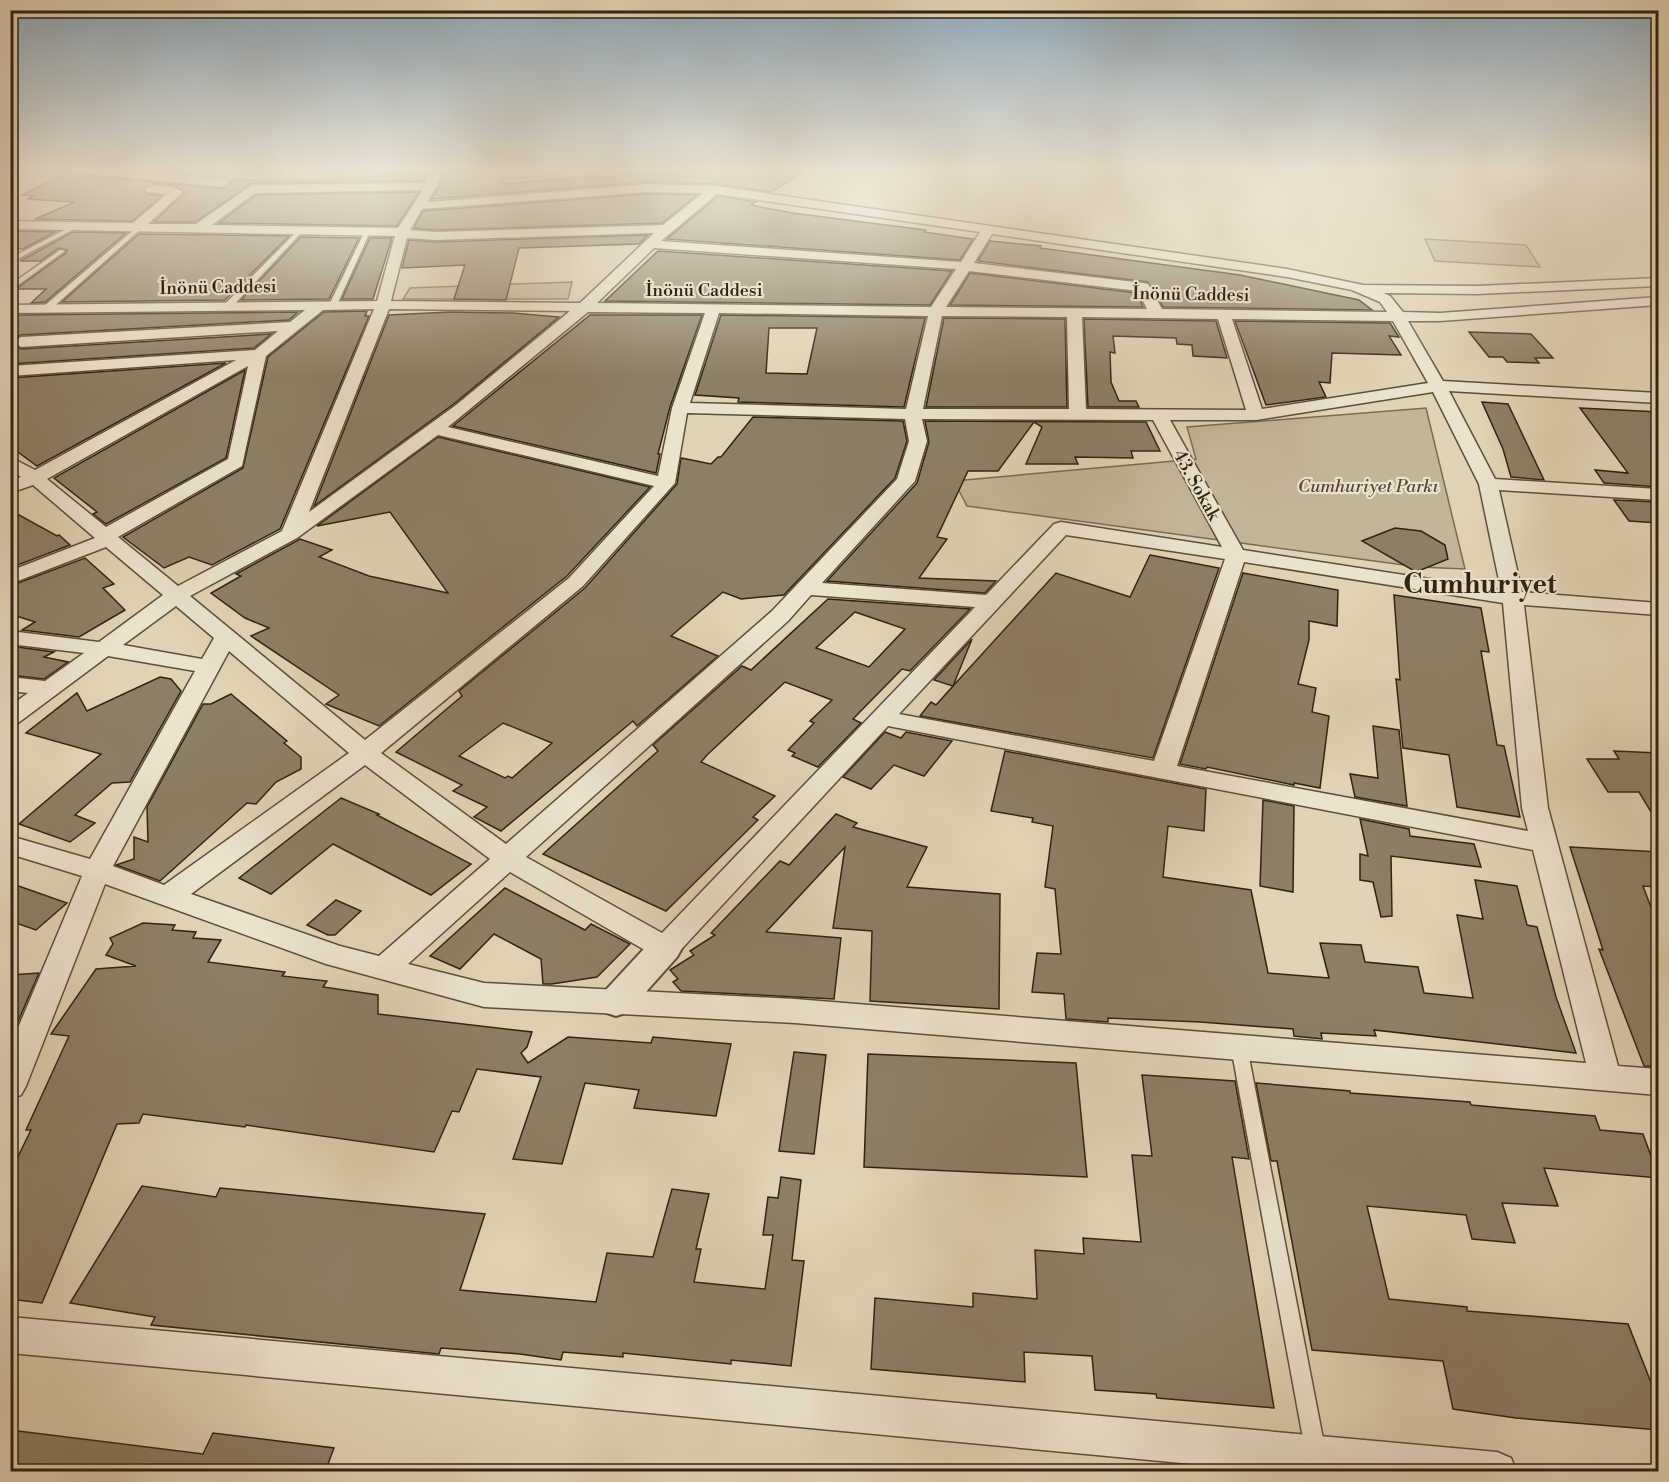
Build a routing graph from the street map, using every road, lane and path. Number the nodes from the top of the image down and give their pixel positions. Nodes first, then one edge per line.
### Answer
1 (53, 238) edge
2 (126, 238) edge
3 (293, 238) edge
4 (365, 238) edge
5 (400, 238) edge
6 (657, 238) edge
7 (983, 238) edge
8 (1045, 238) edge
9 (651, 244) junction
10 (62, 251) dead end
11 (10, 261) edge
12 (964, 266) junction
13 (1659, 282) edge
14 (1356, 287) junction
15 (10, 289) edge
16 (1659, 292) edge
17 (1659, 301) edge
18 (383, 305) junction
19 (228, 306) junction
20 (326, 306) junction
21 (54, 308) junction
22 (10, 309) edge
23 (582, 309) junction
24 (713, 310) junction
25 (936, 311) junction
26 (1074, 312) junction
27 (1395, 312) junction
28 (1156, 313) junction
29 (1223, 313) junction
30 (293, 326) junction
31 (18, 339) edge
32 (259, 354) junction
33 (10, 371) edge
34 (1438, 386) junction
35 (1659, 398) edge
36 (680, 408) junction
37 (913, 414) junction
38 (1078, 415) junction
39 (1159, 415) junction
40 (1256, 415) junction
41 (435, 429) junction
42 (10, 462) edge
43 (35, 478) junction
44 (666, 483) junction
45 (1488, 484) junction
46 (10, 488) edge
47 (1659, 494) edge
48 (290, 534) junction
49 (107, 538) junction
50 (1236, 555) junction
51 (10, 578) edge
52 (806, 588) junction
53 (177, 595) junction
54 (1513, 598) junction
55 (993, 602) junction
56 (1659, 609) edge
57 (226, 636) junction
58 (10, 637) edge
59 (105, 649) junction
60 (209, 667) junction
61 (10, 684) edge
62 (50, 689) junction
63 (10, 718) edge
64 (882, 718) junction
65 (365, 753) junction
66 (1163, 771) junction
67 (1544, 843) junction
68 (10, 845) edge
69 (507, 858) junction
70 (97, 871) junction
71 (168, 896) junction
72 (665, 948) junction
73 (383, 969) junction
74 (616, 1002) junction
75 (1239, 1047) junction
76 (13, 1076) edge
77 (1605, 1076) junction
78 (1659, 1082) edge
79 (10, 1335) edge
80 (1316, 1455) junction
81 (1497, 1472) edge

1 - 11 lane
2 - 21 lane
3 - 19 lane
4 - 20 lane
5 - 18 street
6 - 9 street
7 - 12 street
8 - 14 street
9 - 12 street
9 - 23 street
10 - 15 lane
12 - 25 street
12 - 28 street
13 - 14 street
14 - 27 street
16 - 27 street
17 - 27 street
18 - 20 street, İnönü Caddesi
18 - 23 street, İnönü Caddesi
18 - 48 street
19 - 20 street, İnönü Caddesi
19 - 21 street, İnönü Caddesi
20 - 30 street
21 - 22 street, İnönü Caddesi
21 - 31 street
23 - 24 street, İnönü Caddesi
23 - 41 street
24 - 25 street, İnönü Caddesi
24 - 36 street
25 - 26 street, İnönü Caddesi
25 - 37 street
26 - 28 street, İnönü Caddesi
26 - 38 street
27 - 29 street, İnönü Caddesi
27 - 34 street
28 - 29 street, İnönü Caddesi
29 - 40 street
30 - 31 street
30 - 32 street
32 - 33 street
32 - 43 street
32 - 49 street
34 - 35 street
34 - 40 street
34 - 45 street
36 - 37 street
36 - 44 street
37 - 38 street
37 - 52 street
38 - 39 street
39 - 40 street
39 - 50 street, 43. Sokak
41 - 44 street
41 - 48 street
42 - 43 street
43 - 46 street
43 - 49 street
44 - 65 street
45 - 47 street
45 - 54 street
48 - 53 street
49 - 51 street
49 - 53 street
50 - 54 street
50 - 55 street
50 - 66 street
52 - 55 street
52 - 69 street
53 - 57 street
53 - 59 street
54 - 56 street
54 - 67 street
55 - 64 street
57 - 60 street
57 - 65 street
58 - 59 street
59 - 60 street
59 - 62 street
60 - 70 street
61 - 62 street
62 - 63 street
64 - 66 street
64 - 72 street
65 - 69 street
65 - 71 street
66 - 67 street
67 - 77 street
68 - 70 street
69 - 72 street
69 - 73 street
70 - 71 street
70 - 76 street
71 - 73 street
72 - 74 street
73 - 74 street
74 - 75 street
75 - 77 street
75 - 80 lane
77 - 78 street
79 - 80 street
80 - 81 street

